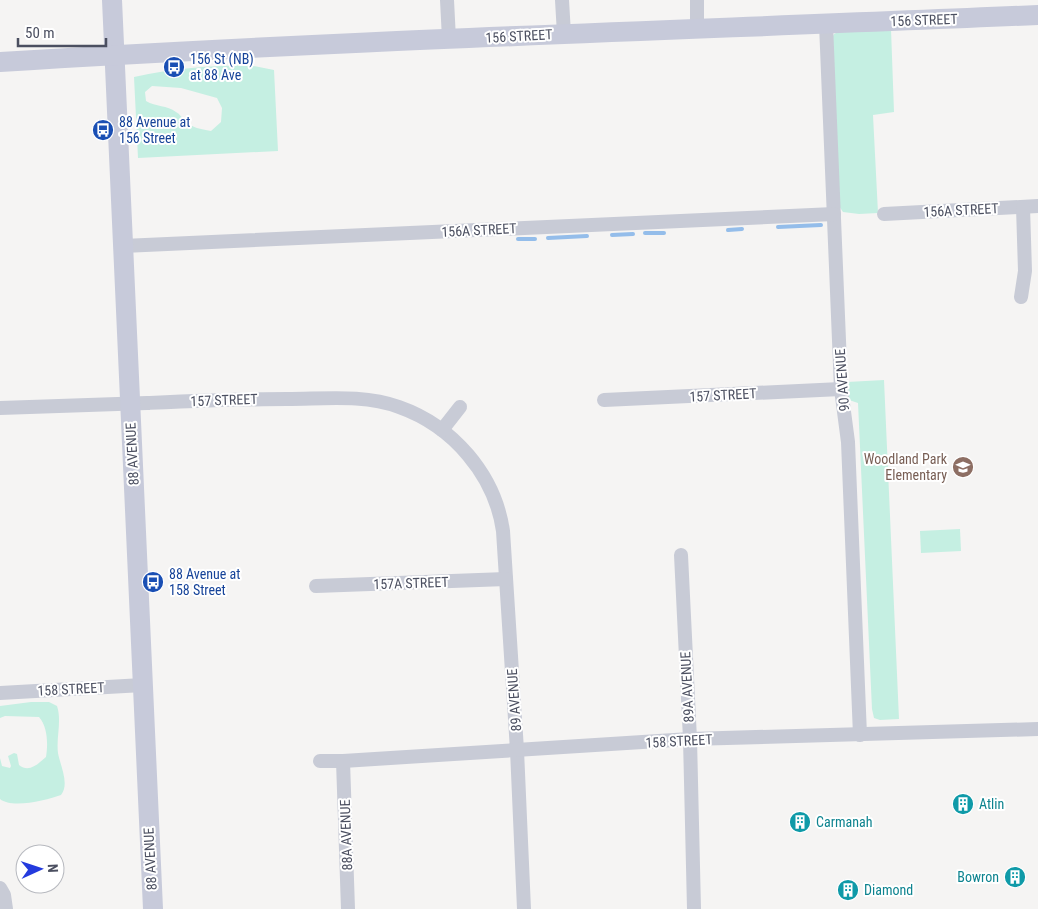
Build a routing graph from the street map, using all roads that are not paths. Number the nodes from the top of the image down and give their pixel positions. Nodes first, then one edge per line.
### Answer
1 (112, 0) edge
2 (447, 0) edge
3 (562, 0) edge
4 (697, 0) edge
5 (1038, 15) edge
6 (826, 24) junction
7 (697, 30) junction
8 (564, 34) junction
9 (449, 39) junction
10 (114, 54) junction
11 (0, 62) edge
12 (1038, 206) edge
13 (1023, 207) junction
14 (834, 214) junction
15 (884, 214) dead end
16 (124, 246) junction
17 (1021, 297) dead end
18 (842, 389) junction
19 (604, 400) dead end
20 (130, 403) junction
21 (460, 407) dead end
22 (0, 408) edge
23 (442, 430) junction
24 (492, 492) joint
25 (682, 555) dead end
26 (506, 579) junction
27 (316, 586) dead end
28 (143, 685) junction
29 (0, 693) edge
30 (1038, 729) edge
31 (860, 735) junction
32 (690, 739) junction
33 (517, 750) junction
34 (320, 761) dead end
35 (343, 762) junction
36 (0, 888) edge
37 (6, 909) edge
38 (153, 909) edge
39 (348, 909) edge
40 (524, 909) edge
41 (694, 909) edge

1 - 10 main road, 88 AVENUE
2 - 9 street
3 - 8 street
4 - 7 street
5 - 6 main road, 156 STREET
6 - 7 main road, 156 STREET
6 - 14 street, 90 AVENUE
7 - 8 main road, 156 STREET
8 - 9 main road, 156 STREET
9 - 10 main road, 156 STREET
10 - 11 main road, 156 STREET
10 - 16 main road, 88 AVENUE
12 - 13 street, 156A STREET
13 - 15 street, 156A STREET
13 - 17 street
14 - 16 street, 156A STREET
14 - 18 street, 90 AVENUE
16 - 20 main road, 88 AVENUE
18 - 19 street, 157 STREET
18 - 31 street, 90 AVENUE
20 - 22 street, 157 STREET
20 - 23 street, 157 STREET
20 - 28 main road, 88 AVENUE
21 - 23 street
23 - 24 street, 157 STREET
24 - 26 street, 89 AVENUE
25 - 32 street, 89A AVENUE
26 - 27 street, 157A STREET
26 - 33 street, 89 AVENUE
28 - 29 street, 158 STREET
28 - 38 main road, 88 AVENUE
30 - 31 street, 158 STREET
31 - 32 street, 158 STREET
32 - 33 street, 158 STREET
32 - 41 street, 89A AVENUE
33 - 35 street, 158 STREET
33 - 40 street, 89 AVENUE
34 - 35 street, 158 STREET
35 - 39 street, 88A AVENUE
36 - 37 street

